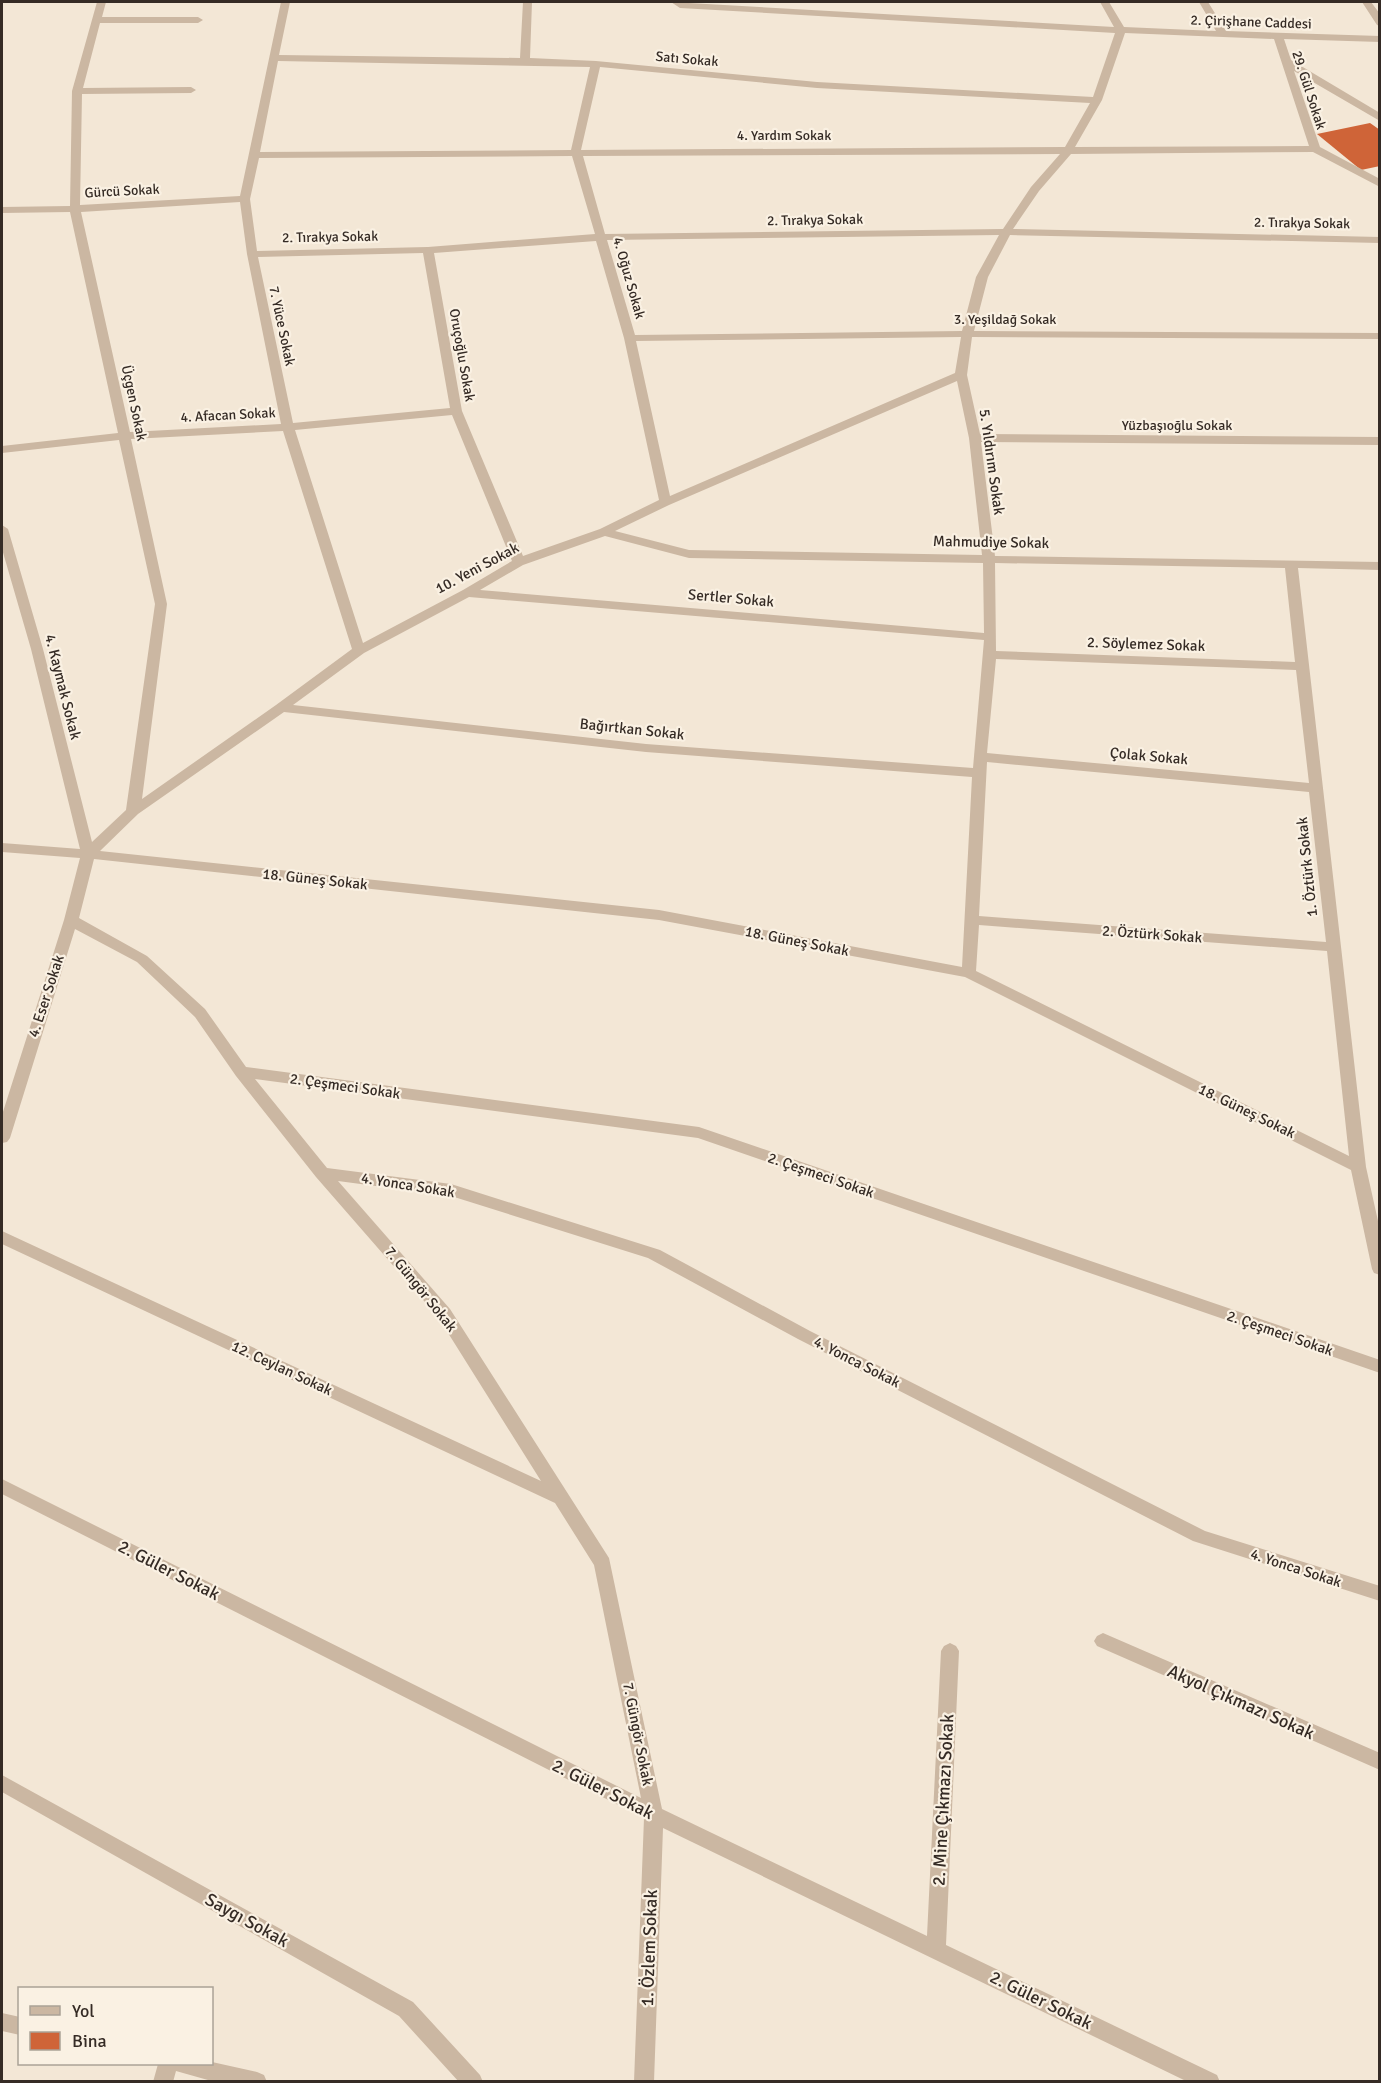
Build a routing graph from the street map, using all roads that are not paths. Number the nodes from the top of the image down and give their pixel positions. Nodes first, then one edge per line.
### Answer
1 (101, 2) edge
2 (285, 2) edge
3 (528, 2) edge
4 (676, 2) edge
5 (1105, 2) edge
6 (1204, 2) edge
7 (1367, 2) edge
8 (96, 20) junction
9 (198, 20) dead end
10 (1380, 23) edge
11 (1121, 31) junction
12 (1223, 34) junction
13 (1278, 37) junction
14 (1380, 39) edge
15 (275, 58) junction
16 (525, 61) junction
17 (1285, 61) junction
18 (596, 64) junction
19 (191, 90) dead end
20 (77, 91) junction
21 (1097, 100) junction
22 (1380, 118) edge
23 (1069, 149) junction
24 (1314, 149) junction
25 (576, 152) junction
26 (254, 155) junction
27 (1380, 184) edge
28 (245, 199) junction
29 (75, 209) junction
30 (2, 210) edge
31 (1006, 232) junction
32 (602, 237) junction
33 (1380, 240) edge
34 (428, 250) junction
35 (252, 254) junction
36 (967, 334) junction
37 (1380, 336) edge
38 (630, 338) junction
39 (961, 375) junction
40 (456, 411) junction
41 (288, 428) junction
42 (126, 436) junction
43 (975, 438) junction
44 (1380, 441) edge
45 (2, 450) edge
46 (665, 502) junction
47 (2, 529) edge
48 (604, 532) junction
49 (989, 558) junction
50 (519, 562) junction
51 (1291, 564) junction
52 (1380, 566) edge
53 (467, 593) junction
54 (991, 637) junction
55 (359, 650) junction
56 (990, 655) junction
57 (1302, 666) junction
58 (281, 708) junction
59 (981, 757) junction
60 (979, 773) junction
61 (1315, 788) junction
62 (133, 812) junction
63 (2, 848) edge
64 (88, 854) junction
65 (71, 920) junction
66 (972, 920) junction
67 (1332, 947) junction
68 (969, 973) junction
69 (241, 1072) junction
70 (2, 1138) edge
71 (1358, 1167) junction
72 (322, 1173) junction
73 (2, 1238) edge
74 (1380, 1269) edge
75 (1380, 1367) edge
76 (2, 1486) edge
77 (563, 1498) junction
78 (1380, 1594) edge
79 (1103, 1641) dead end
80 (950, 1651) dead end
81 (1380, 1762) edge
82 (2, 1783) edge
83 (654, 1814) junction
84 (936, 1950) junction
85 (2, 2022) edge
86 (18, 2026) edge
87 (168, 2065) edge
88 (186, 2065) edge
89 (163, 2082) edge
90 (257, 2082) edge
91 (473, 2082) edge
92 (644, 2082) edge
93 (1210, 2082) edge

1 - 8 street, Üçgen Sokak
2 - 15 street, 7. Yüce Sokak
3 - 16 street
4 - 11 street, 2. Çirişhane Caddesi
5 - 11 street
6 - 12 street
7 - 10 street
8 - 9 street
8 - 20 street, Üçgen Sokak
11 - 12 street, 2. Çirişhane Caddesi
11 - 21 street, 5. Yıldırım Sokak
12 - 13 street, 2. Çirişhane Caddesi
13 - 14 street, 2. Çirişhane Caddesi
13 - 17 street, 29. Gül Sokak
15 - 16 street, Satı Sokak
15 - 26 street, 7. Yüce Sokak
16 - 18 street, Satı Sokak
17 - 22 street
17 - 24 street, 29. Gül Sokak
18 - 21 street, Satı Sokak
18 - 25 street, 4. Oğuz Sokak
19 - 20 street
20 - 29 street, Üçgen Sokak
21 - 23 street, 5. Yıldırım Sokak
23 - 24 street, 4. Yardım Sokak
23 - 25 street, 4. Yardım Sokak
23 - 31 street, 5. Yıldırım Sokak
24 - 27 street, 29. Gül Sokak
25 - 26 street, 4. Yardım Sokak
25 - 32 street, 4. Oğuz Sokak
26 - 28 street, 7. Yüce Sokak
28 - 29 street, Gürcü Sokak
28 - 35 street, 7. Yüce Sokak
29 - 30 street, Gürcü Sokak
29 - 42 street, Üçgen Sokak
31 - 32 street, 2. Tırakya Sokak
31 - 33 street, 2. Tırakya Sokak
31 - 36 street, 5. Yıldırım Sokak
32 - 34 street, 2. Tırakya Sokak
32 - 38 street, 4. Oğuz Sokak
34 - 35 street, 2. Tırakya Sokak
34 - 40 street, Oruçoğlu Sokak
35 - 41 street, 7. Yüce Sokak
36 - 37 street, 3. Yeşildağ Sokak
36 - 38 street, 3. Yeşildağ Sokak
36 - 39 street, 5. Yıldırım Sokak
38 - 46 street, 4. Oğuz Sokak
39 - 43 street, 5. Yıldırım Sokak
39 - 46 street, 10. Yeni Sokak
40 - 41 street, 4. Afacan Sokak
40 - 50 street, Oruçoğlu Sokak
41 - 42 street, 4. Afacan Sokak
41 - 55 street, 7. Yüce Sokak
42 - 45 street, 4. Afacan Sokak
42 - 62 street, Üçgen Sokak
43 - 44 street, Yüzbaşıoğlu Sokak
43 - 49 street, 5. Yıldırım Sokak
46 - 48 street, 10. Yeni Sokak
47 - 64 street, 4. Kaymak Sokak
48 - 49 street, Mahmudiye Sokak
48 - 50 street, 10. Yeni Sokak
49 - 51 street, Mahmudiye Sokak
49 - 54 street, 5. Yıldırım Sokak
50 - 53 street, 10. Yeni Sokak
51 - 52 street, Mahmudiye Sokak
51 - 57 street, 1. Öztürk Sokak
53 - 54 street, Sertler Sokak
53 - 55 street, 10. Yeni Sokak
54 - 56 street, 5. Yıldırım Sokak
55 - 58 street, 10. Yeni Sokak
56 - 57 street, 2. Söylemez Sokak
56 - 59 street, 5. Yıldırım Sokak
57 - 61 street, 1. Öztürk Sokak
58 - 60 street, Bağırtkan Sokak
58 - 62 street, 10. Yeni Sokak
59 - 60 street, 5. Yıldırım Sokak
59 - 61 street, Çolak Sokak
60 - 66 street, 5. Yıldırım Sokak
61 - 67 street, 1. Öztürk Sokak
62 - 64 street, 10. Yeni Sokak
63 - 64 street, 18. Güneş Sokak
64 - 65 street, 4. Eser Sokak
64 - 68 street, 18. Güneş Sokak
65 - 69 street, 7. Güngör Sokak
65 - 70 street, 4. Eser Sokak
66 - 67 street, 2. Öztürk Sokak
66 - 68 street, 5. Yıldırım Sokak
67 - 71 street, 1. Öztürk Sokak
68 - 71 street, 18. Güneş Sokak
69 - 72 street, 7. Güngör Sokak
69 - 75 street, 2. Çeşmeci Sokak
71 - 74 street
72 - 77 street, 7. Güngör Sokak
72 - 78 street, 4. Yonca Sokak
73 - 77 street, 12. Ceylan Sokak
76 - 83 street, 2. Güler Sokak
77 - 83 street, 7. Güngör Sokak
79 - 81 street, Akyol Çıkmazı Sokak
80 - 84 street, 2. Mine Çıkmazı Sokak
82 - 91 street, Saygı Sokak
83 - 84 street, 2. Güler Sokak
83 - 92 street, 1. Özlem Sokak
84 - 93 street, 2. Güler Sokak
85 - 86 street
87 - 89 street
88 - 90 street

